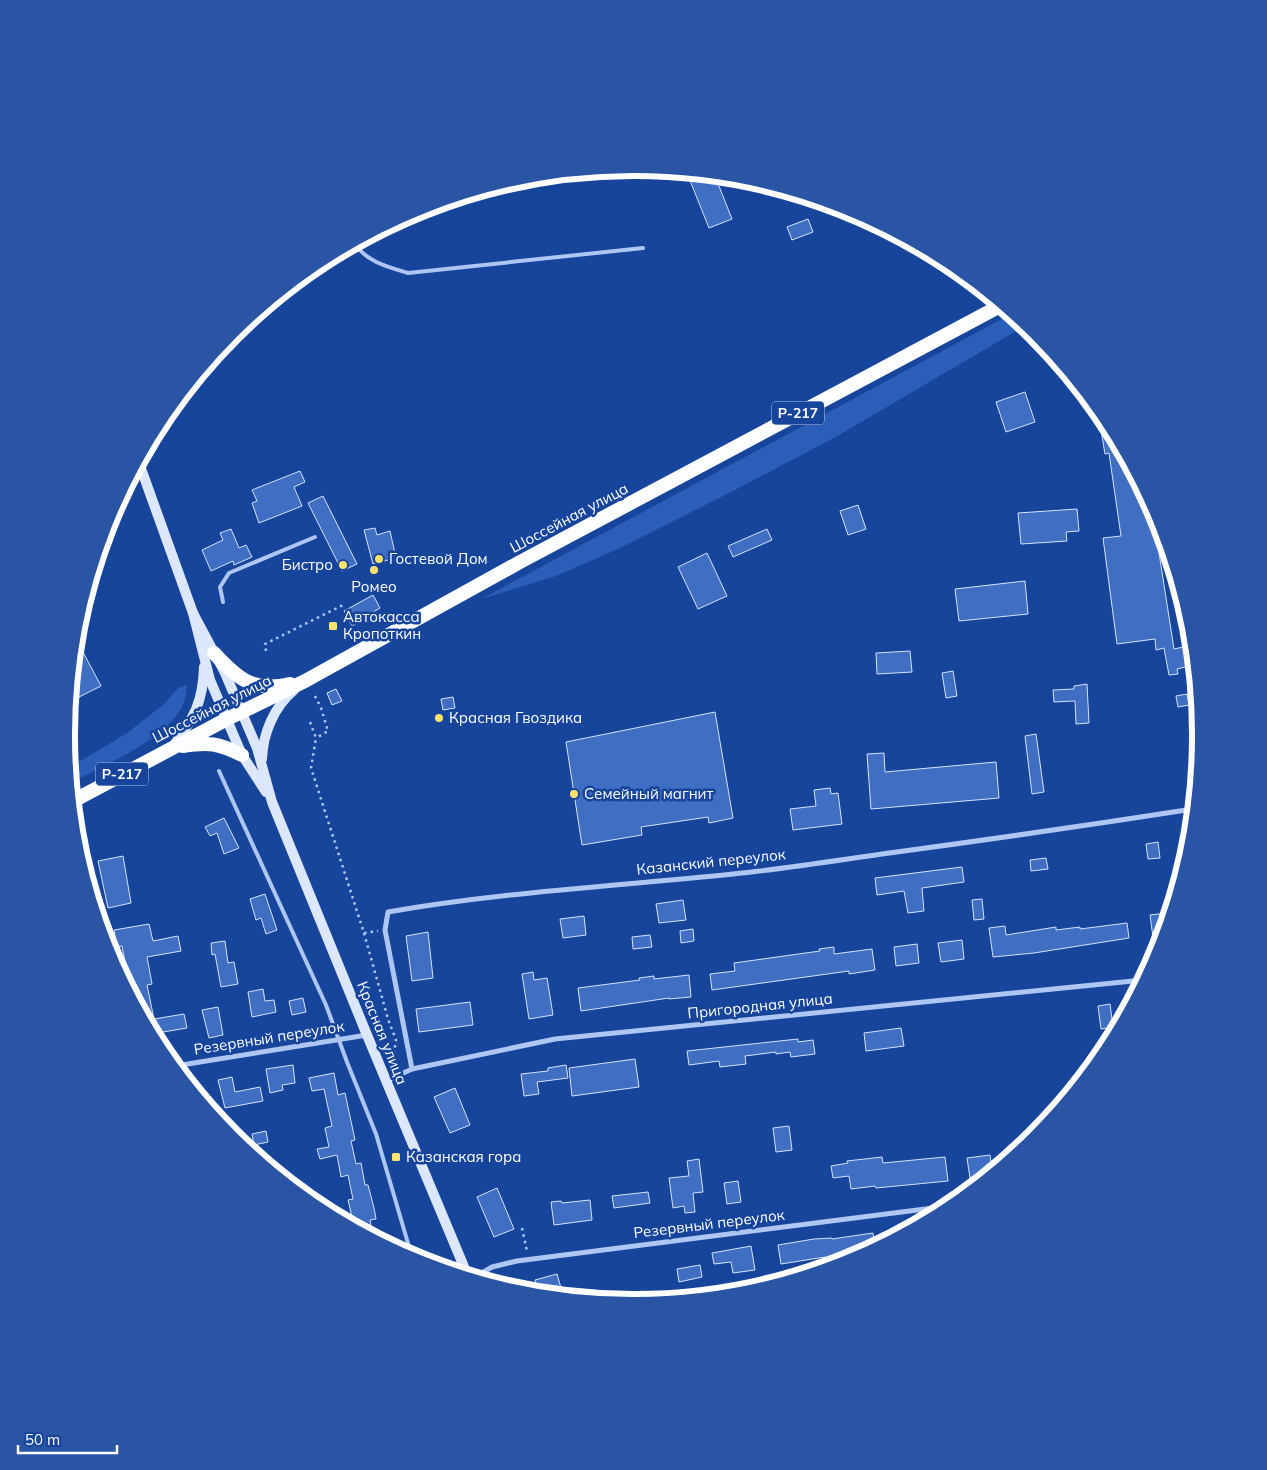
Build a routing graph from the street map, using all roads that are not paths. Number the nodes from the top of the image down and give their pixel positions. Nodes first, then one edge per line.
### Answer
1 (643, 248) dead end
2 (359, 249) edge
3 (994, 309) edge
4 (142, 471) edge
5 (316, 537) dead end
6 (223, 602) dead end
7 (209, 654) junction
8 (305, 681) junction
9 (241, 712) junction
10 (227, 719) junction
11 (172, 747) junction
12 (242, 755) junction
13 (262, 767) junction
14 (218, 771) dead end
15 (79, 798) edge
16 (272, 802) junction
17 (1187, 810) edge
18 (1135, 981) edge
19 (366, 1035) junction
20 (338, 1040) junction
21 (183, 1065) edge
22 (412, 1069) junction
23 (386, 1081) junction
24 (929, 1208) edge
25 (409, 1246) edge
26 (464, 1267) edge
27 (483, 1272) edge

1 - 2 lane
3 - 8 highway, Шоссейная улица / Р-217
4 - 7 main road, Красная улица
5 - 6 lane
7 - 8 highway
7 - 9 main road, Красная улица
7 - 10 main road, Красная улица
7 - 11 main road
8 - 9 highway, Шоссейная улица / Р-217
8 - 13 main road
9 - 10 highway, Шоссейная улица / Р-217
9 - 13 main road, Красная улица
10 - 11 highway, Шоссейная улица / Р-217
10 - 12 main road, Красная улица
11 - 12 highway
11 - 15 highway, Шоссейная улица / Р-217
12 - 16 main road, Красная улица
13 - 16 main road, Красная улица
14 - 20 lane
16 - 19 main road, Красная улица
17 - 22 street, Казанский переулок
18 - 22 street, Пригородная улица
19 - 20 street, Резервный переулок
19 - 23 main road, Красная улица
20 - 21 street, Резервный переулок
20 - 25 lane
22 - 23 street, Пригородная улица
23 - 26 main road, Красная улица
24 - 27 street, Резервный переулок

